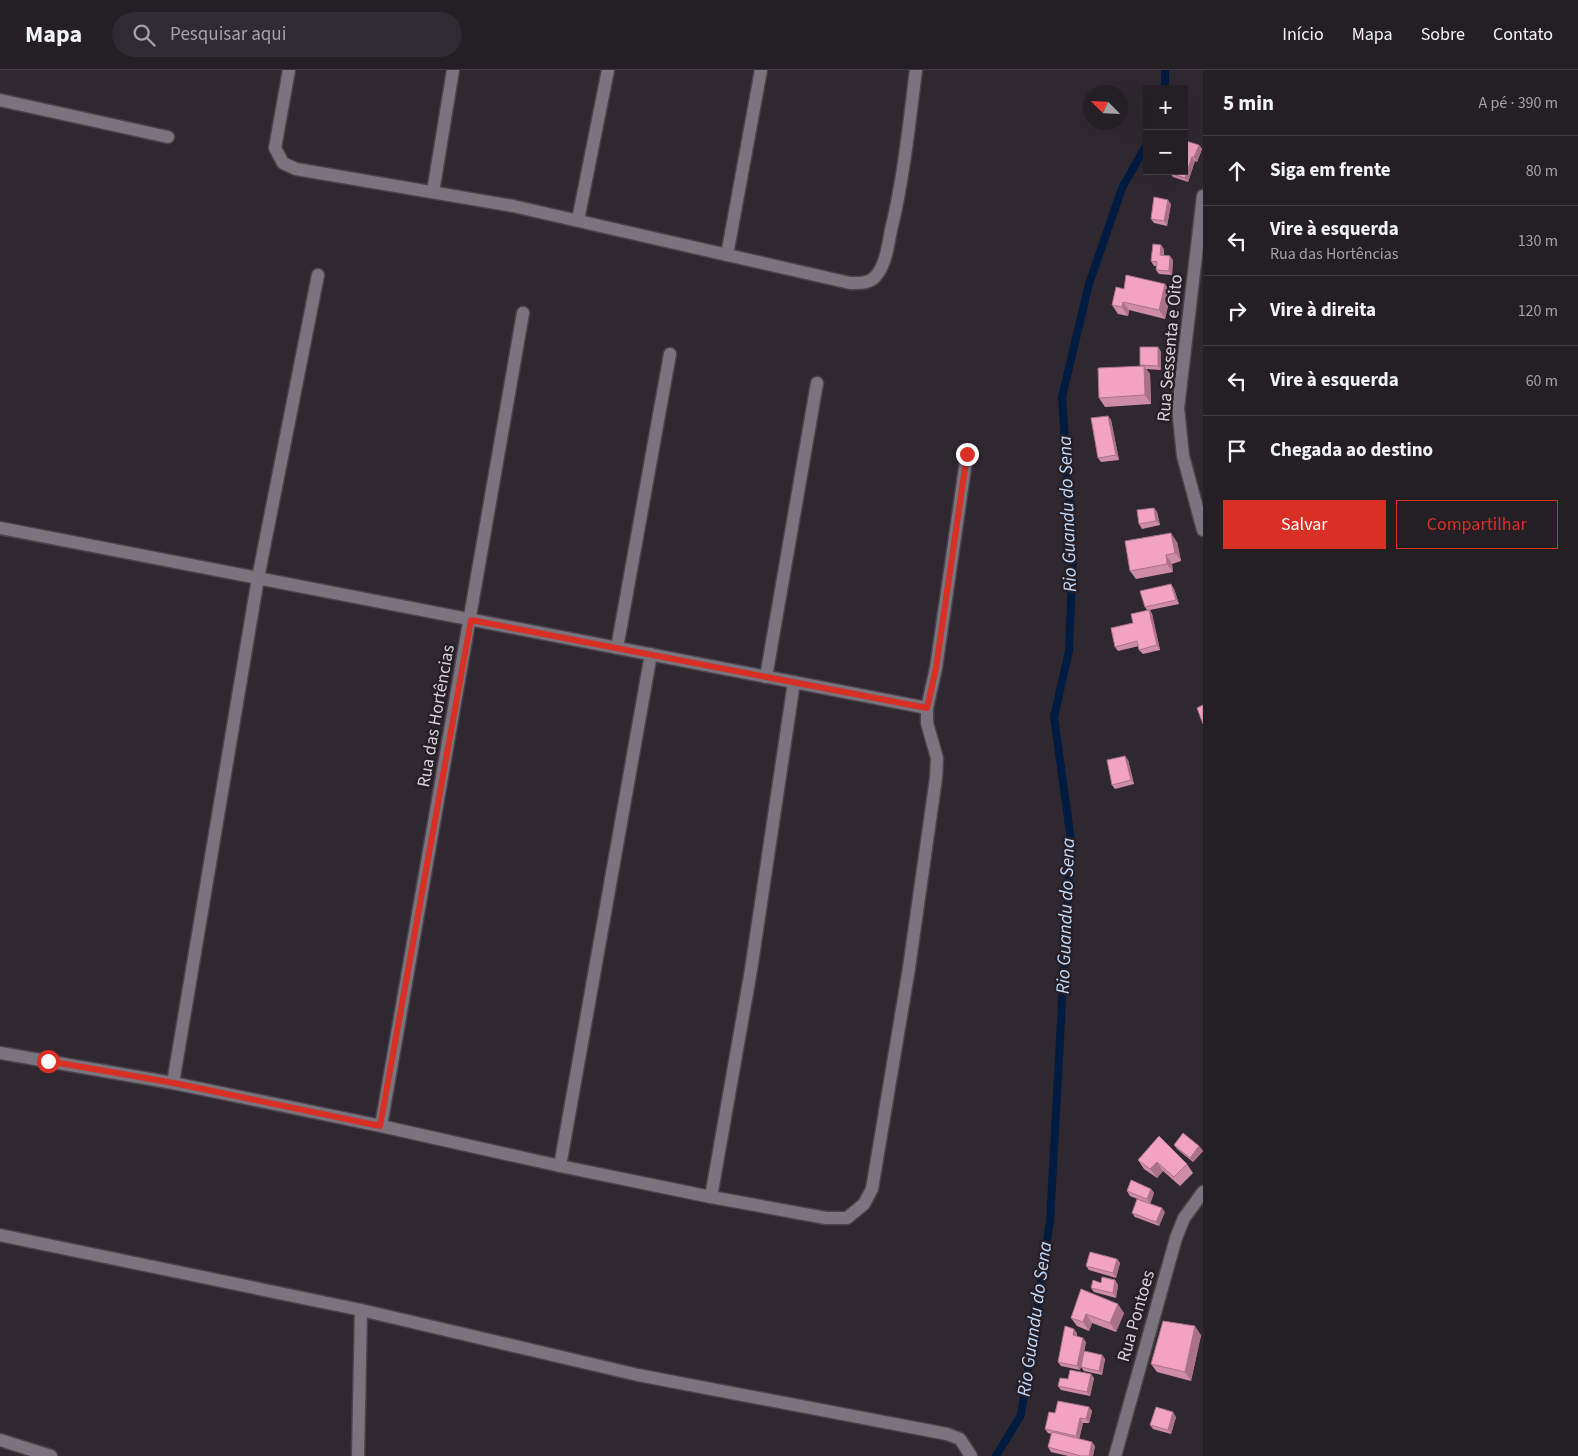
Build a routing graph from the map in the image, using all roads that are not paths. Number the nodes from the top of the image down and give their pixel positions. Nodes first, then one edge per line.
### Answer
1 (289, 70) edge
2 (453, 70) edge
3 (608, 70) edge
4 (761, 70) edge
5 (916, 70) edge
6 (0, 100) edge
7 (168, 137) dead end
8 (433, 192) junction
9 (1203, 196) edge
10 (578, 220) junction
11 (727, 255) junction
12 (318, 275) dead end
13 (523, 313) dead end
14 (670, 354) dead end
15 (817, 383) dead end
16 (967, 454) dead end
17 (0, 528) edge
18 (1203, 530) edge
19 (258, 578) junction
20 (471, 620) junction
21 (617, 648) junction
22 (651, 654) junction
23 (766, 677) junction
24 (794, 682) junction
25 (927, 708) junction
26 (0, 1053) edge
27 (174, 1083) junction
28 (380, 1126) junction
29 (560, 1166) junction
30 (1203, 1192) edge
31 (711, 1197) junction
32 (0, 1235) edge
33 (362, 1310) junction
34 (0, 1440) edge
35 (51, 1456) edge
36 (358, 1456) edge
37 (972, 1456) edge
38 (1115, 1456) edge

1 - 8 street
2 - 8 street
3 - 10 street
4 - 11 street
5 - 11 street
6 - 7 street
8 - 10 street
9 - 18 street, Rua Sessenta e Oito
10 - 11 street
12 - 19 street
13 - 20 street, Rua das Hortências
14 - 21 street
15 - 23 street
16 - 25 street
17 - 19 street
19 - 20 street
19 - 27 street
20 - 21 street
20 - 28 street, Rua das Hortências
21 - 22 street
22 - 23 street
22 - 29 street
23 - 24 street
24 - 25 street
24 - 31 street
25 - 31 street
26 - 27 street
27 - 28 street
28 - 29 street
29 - 31 street
30 - 38 street, Rua Pontoes
32 - 33 street
33 - 36 street
33 - 37 street
34 - 35 street

